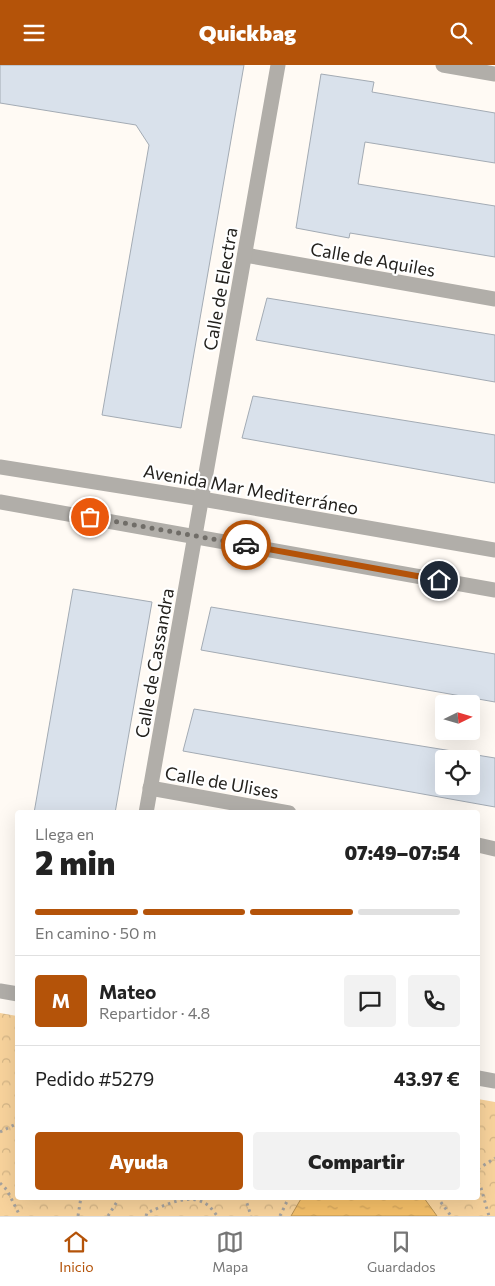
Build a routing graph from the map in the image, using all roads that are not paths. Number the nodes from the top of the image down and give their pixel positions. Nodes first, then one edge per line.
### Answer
1 (278, 65) edge
2 (444, 65) edge
3 (494, 71) edge
4 (245, 255) junction
5 (495, 299) edge
6 (0, 467) edge
7 (202, 499) junction
8 (0, 502) edge
9 (198, 519) joint
10 (196, 536) junction
11 (495, 550) edge
12 (495, 590) edge
13 (150, 788) junction
14 (146, 810) edge
15 (272, 810) edge
16 (480, 845) edge
17 (495, 849) edge
18 (0, 991) edge
19 (15, 994) edge
20 (480, 1078) edge
21 (495, 1081) edge

1 - 4 street, Calle de Electra
2 - 3 street
4 - 5 street, Calle de Aquiles
4 - 7 street, Calle de Electra
6 - 7 street, Avenida Mar Mediterráneo
7 - 9 street, Calle de Electra
7 - 11 street, Avenida Mar Mediterráneo
8 - 10 street
9 - 10 street, Calle de Cassandra
10 - 12 street
10 - 13 street, Calle de Cassandra
13 - 14 street, Calle de Cassandra
13 - 15 street, Calle de Ulises
16 - 17 street
18 - 19 street
20 - 21 street

